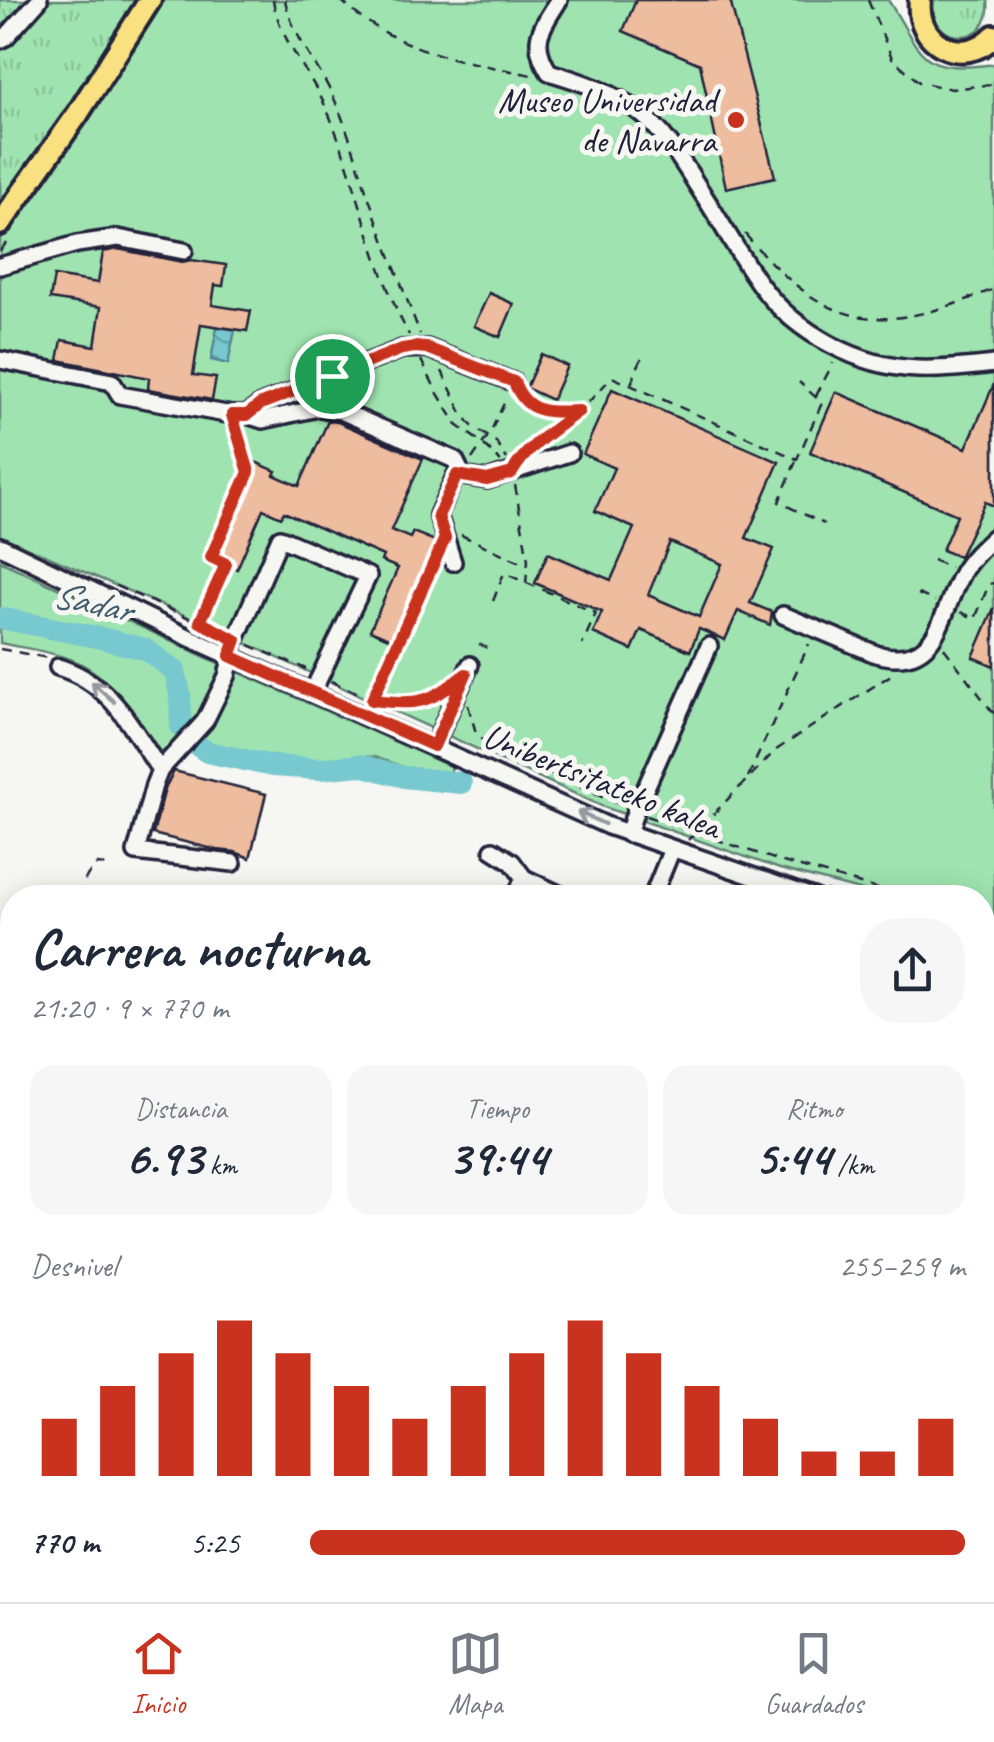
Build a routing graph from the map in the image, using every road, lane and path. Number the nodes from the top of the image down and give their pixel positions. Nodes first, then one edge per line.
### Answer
1 (40, 0) edge
2 (150, 0) edge
3 (274, 0) edge
4 (285, 0) edge
5 (340, 0) edge
6 (559, 0) edge
7 (868, 0) edge
8 (916, 3) edge
9 (0, 40) edge
10 (992, 40) edge
11 (546, 78) dead end
12 (994, 84) edge
13 (706, 200) junction
14 (694, 215) dead end
15 (0, 224) edge
16 (728, 234) junction
17 (184, 251) dead end
18 (0, 266) edge
19 (994, 289) edge
20 (421, 348) junction
21 (642, 357) dead end
22 (834, 359) dead end
23 (0, 360) edge
24 (994, 364) edge
25 (514, 382) junction
26 (799, 382) dead end
27 (630, 385) junction
28 (816, 397) junction
29 (579, 411) junction
30 (240, 415) junction
31 (488, 436) junction
32 (482, 443) junction
33 (570, 453) dead end
34 (797, 460) junction
35 (457, 467) junction
36 (512, 473) junction
37 (824, 524) dead end
38 (443, 532) junction
39 (994, 537) edge
40 (0, 546) edge
41 (933, 560) dead end
42 (453, 562) dead end
43 (528, 566) junction
44 (962, 572) junction
45 (526, 582) junction
46 (994, 583) edge
47 (492, 600) dead end
48 (783, 615) dead end
49 (975, 619) dead end
50 (200, 622) junction
51 (816, 628) junction
52 (934, 634) junction
53 (192, 640) junction
54 (479, 644) dead end
55 (582, 644) dead end
56 (709, 646) dead end
57 (487, 648) dead end
58 (231, 654) junction
59 (918, 654) junction
60 (58, 667) dead end
61 (468, 669) joint
62 (321, 676) junction
63 (312, 693) junction
64 (372, 700) junction
65 (468, 704) dead end
66 (994, 714) edge
67 (434, 746) junction
68 (160, 770) junction
69 (746, 781) junction
70 (635, 812) junction
71 (696, 831) junction
72 (628, 834) junction
73 (678, 847) junction
74 (493, 850) dead end
75 (233, 862) dead end
76 (110, 866) dead end
77 (524, 878) junction
78 (82, 885) edge
79 (520, 885) edge
80 (539, 885) edge
81 (659, 885) edge
82 (780, 885) edge
83 (864, 885) edge

1 - 9 street
2 - 15 main road
3 - 20 path
4 - 20 path
5 - 11 path
6 - 13 street
7 - 12 path
8 - 10 main road
13 - 14 street
13 - 16 street
16 - 19 path
16 - 24 street
17 - 18 street
20 - 25 street
20 - 30 street
20 - 31 path
20 - 32 path
21 - 27 path
22 - 28 path
23 - 30 street
25 - 29 path
25 - 31 path
26 - 28 path
27 - 29 path
27 - 34 path
28 - 34 path
29 - 36 path
30 - 35 street
30 - 50 path
31 - 32 path
31 - 36 path
32 - 35 path
32 - 36 path
33 - 36 street
34 - 37 path
35 - 36 street
35 - 38 street
36 - 43 path
38 - 42 street
38 - 43 path
38 - 64 path
39 - 44 street
40 - 53 street, Unibertsitateko kalea
41 - 44 path
43 - 45 path
44 - 52 street
45 - 47 path
45 - 55 path
46 - 49 path
48 - 51 street
50 - 53 path
50 - 58 path
51 - 59 street
51 - 69 path
52 - 59 street
52 - 66 path
53 - 58 street, Unibertsitateko kalea
54 - 57 path
56 - 70 street
58 - 62 path
58 - 62 street
58 - 63 street, Unibertsitateko kalea
58 - 68 street
59 - 69 path
68 -> 60 street
61 - 64 path
61 - 67 street
62 - 63 street
62 - 64 path
63 - 67 street, Unibertsitateko kalea
65 - 70 path
72 -> 67 street, Unibertsitateko kalea
68 - 75 street
69 - 71 path
70 - 71 path
70 - 72 street
71 - 73 path
71 - 83 path
72 - 73 street, Unibertsitateko kalea
73 - 81 street
73 - 82 street, Unibertsitateko kalea
74 - 77 street
76 - 78 path
77 - 79 street
77 - 80 street

